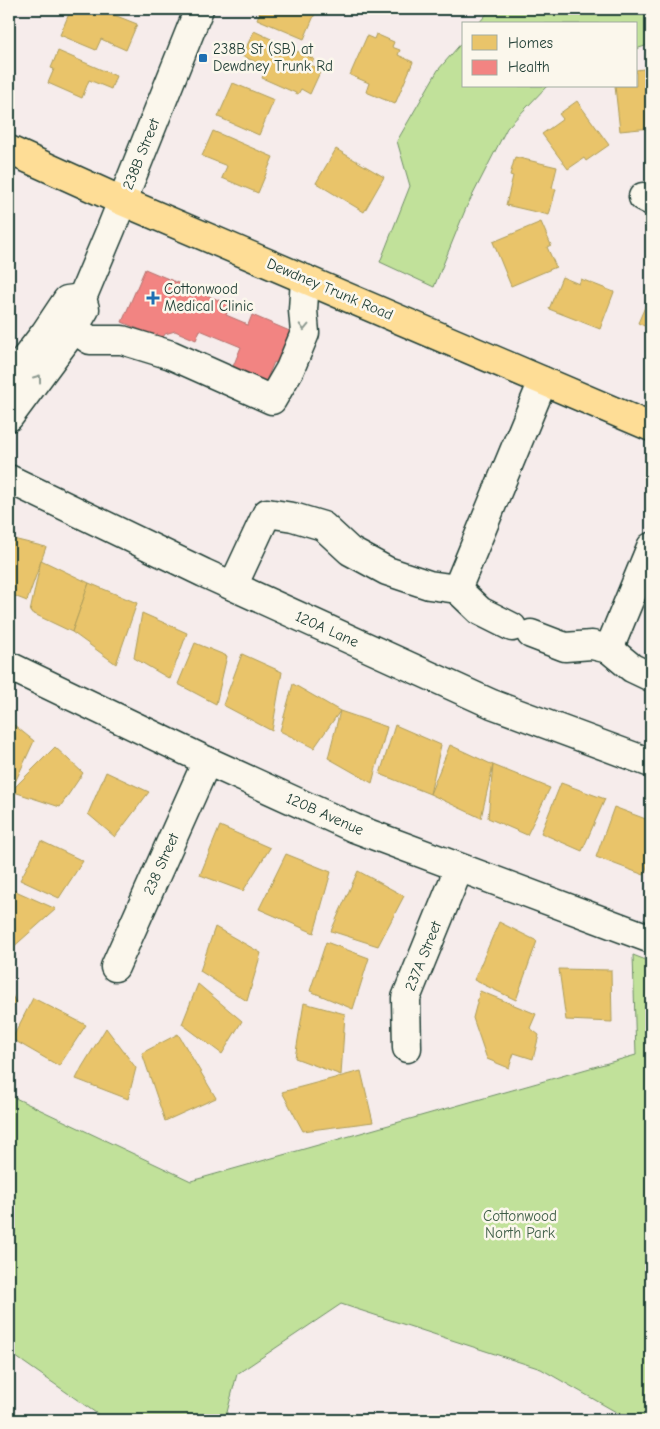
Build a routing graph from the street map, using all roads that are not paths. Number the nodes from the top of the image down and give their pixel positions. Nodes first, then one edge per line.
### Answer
1 (199, 9) edge
2 (9, 150) edge
3 (122, 201) junction
4 (305, 279) junction
5 (82, 298) junction
6 (74, 329) junction
7 (9, 380) edge
8 (543, 381) junction
9 (9, 417) edge
10 (651, 427) edge
11 (9, 479) edge
12 (651, 547) edge
13 (233, 586) junction
14 (458, 589) junction
15 (609, 649) junction
16 (9, 666) edge
17 (651, 677) edge
18 (207, 761) junction
19 (651, 763) edge
20 (459, 868) junction
21 (651, 939) edge
22 (115, 967) dead end
23 (408, 1048) dead end

1 - 3 street, 238B Street
2 - 3 main road, Dewdney Trunk Road
3 - 4 main road, Dewdney Trunk Road
3 - 5 street, 238B Street
4 -> 6 street
4 - 8 main road, Dewdney Trunk Road
5 - 6 street, 238B Street
5 - 7 street
9 -> 6 street, 238B Street
8 - 10 main road, Dewdney Trunk Road
8 - 14 street
11 - 13 street, 120A Lane
12 - 15 street
13 - 14 street
13 - 19 street, 120A Lane
14 - 15 street
15 - 17 street
16 - 18 street, 120B Avenue
18 - 20 street, 120B Avenue
18 - 22 street, 238 Street
20 - 21 street, 120B Avenue
20 - 23 street, 237A Street

